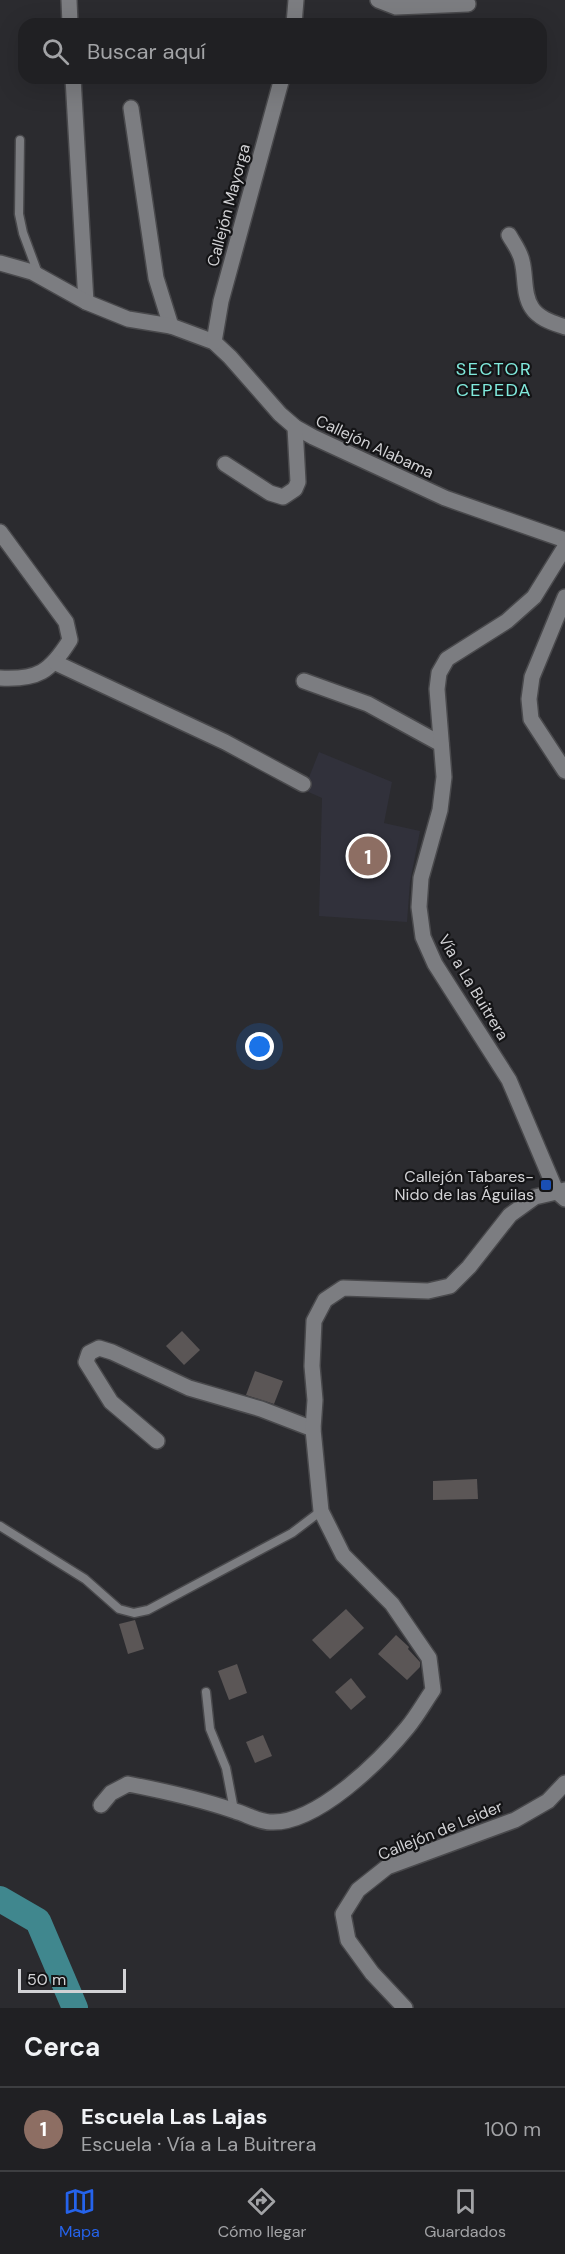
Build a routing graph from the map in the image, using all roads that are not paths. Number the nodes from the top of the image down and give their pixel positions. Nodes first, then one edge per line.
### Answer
1 (69, 0) edge
2 (296, 0) edge
3 (378, 0) edge
4 (468, 4) dead end
5 (70, 18) edge
6 (294, 18) edge
7 (74, 84) edge
8 (280, 84) edge
9 (131, 108) dead end
10 (20, 140) dead end
11 (509, 235) dead end
12 (0, 263) edge
13 (39, 276) junction
14 (86, 302) junction
15 (171, 326) junction
16 (565, 327) edge
17 (214, 342) junction
18 (295, 427) junction
19 (225, 464) dead end
20 (0, 531) edge
21 (565, 540) edge
22 (565, 547) edge
23 (565, 597) edge
24 (56, 663) junction
25 (0, 678) edge
26 (304, 681) dead end
27 (441, 744) junction
28 (565, 771) edge
29 (303, 784) dead end
30 (562, 1193) edge
31 (313, 1429) junction
32 (157, 1442) dead end
33 (321, 1510) junction
34 (0, 1526) edge
35 (206, 1692) dead end
36 (565, 1783) edge
37 (101, 1805) dead end
38 (234, 1810) junction
39 (405, 2008) edge

1 - 5 street
2 - 6 street
3 - 4 street
7 - 14 street
8 - 17 street, Callejón Mayorga
9 - 15 street
10 - 13 lane
11 - 16 street
12 - 13 street, Callejón Alabama
13 - 14 street, Callejón Alabama
14 - 15 street, Callejón Alabama
15 - 17 street, Callejón Alabama
17 - 18 street, Callejón Alabama
18 - 19 street
18 - 21 street, Callejón Alabama
20 - 24 street
22 - 27 street, Vía a La Buitrera
23 - 28 street
24 - 25 street
24 - 29 street
26 - 27 street
27 - 30 street, Vía a La Buitrera
30 - 31 street
31 - 32 street
31 - 33 street
33 - 34 lane
33 - 38 street
35 - 38 lane
36 - 39 street, Callejón de Leider
37 - 38 street

